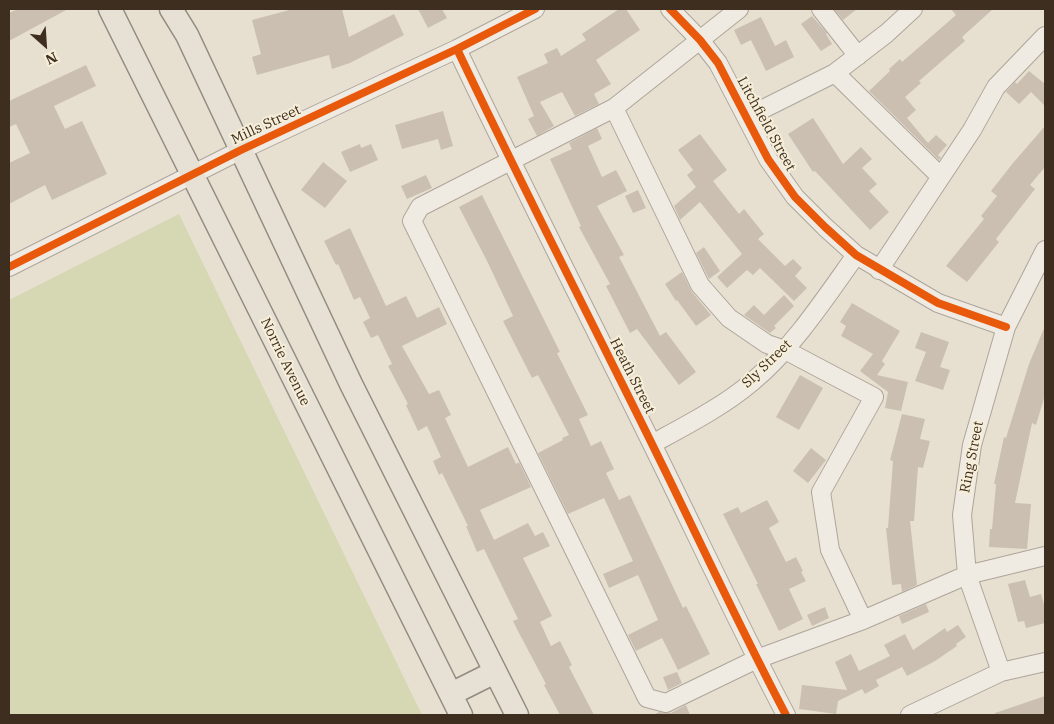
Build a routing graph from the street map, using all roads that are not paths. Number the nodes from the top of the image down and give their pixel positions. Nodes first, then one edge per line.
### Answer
1 (110, 9) edge
2 (171, 9) edge
3 (535, 9) edge
4 (670, 9) edge
5 (739, 9) edge
6 (820, 9) edge
7 (913, 9) edge
8 (1045, 36) edge
9 (700, 40) junction
10 (457, 49) junction
11 (858, 56) junction
12 (835, 73) junction
13 (614, 108) junction
14 (747, 117) junction
15 (241, 150) junction
16 (510, 161) junction
17 (192, 175) junction
18 (941, 177) junction
19 (1045, 250) edge
20 (856, 255) junction
21 (9, 267) edge
22 (880, 270) junction
23 (1006, 327) junction
24 (785, 350) junction
25 (652, 444) junction
26 (1045, 556) edge
27 (967, 575) junction
28 (863, 620) junction
29 (756, 659) junction
30 (1045, 662) edge
31 (495, 672) junction
32 (1001, 672) junction
33 (451, 694) junction
34 (461, 715) edge
35 (516, 715) edge
36 (786, 715) edge
37 (910, 715) edge

1 - 17 main road, Norrie Avenue
2 - 15 main road
3 - 10 street, Mills Street
4 - 9 street, Litchfield Street
5 - 9 street
6 - 11 street
7 - 11 street
8 - 18 street
9 - 13 street
9 - 14 street, Litchfield Street
10 - 15 street, Mills Street
10 - 16 street, Heath Street
11 - 12 street
12 - 14 street
12 - 18 street
13 - 16 street
13 - 24 street
14 - 20 street, Litchfield Street
15 - 17 street, Mills Street
15 - 31 main road
16 - 25 street, Heath Street
16 - 29 street
17 - 21 street, Mills Street
17 - 33 main road, Norrie Avenue
18 - 22 street
19 - 23 street, Ring Street
20 - 22 street, Litchfield Street
20 - 24 street, Sly Street
22 - 23 street, Litchfield Street
23 - 27 street, Ring Street
24 - 25 street, Sly Street
24 - 28 street
25 - 29 street, Heath Street
26 - 27 street
27 - 28 street
27 - 32 street, Ring Street
28 - 29 street
29 - 36 street, Heath Street
30 - 32 street
31 - 33 main road
31 - 35 main road
32 - 37 street
33 - 34 main road, Norrie Avenue

